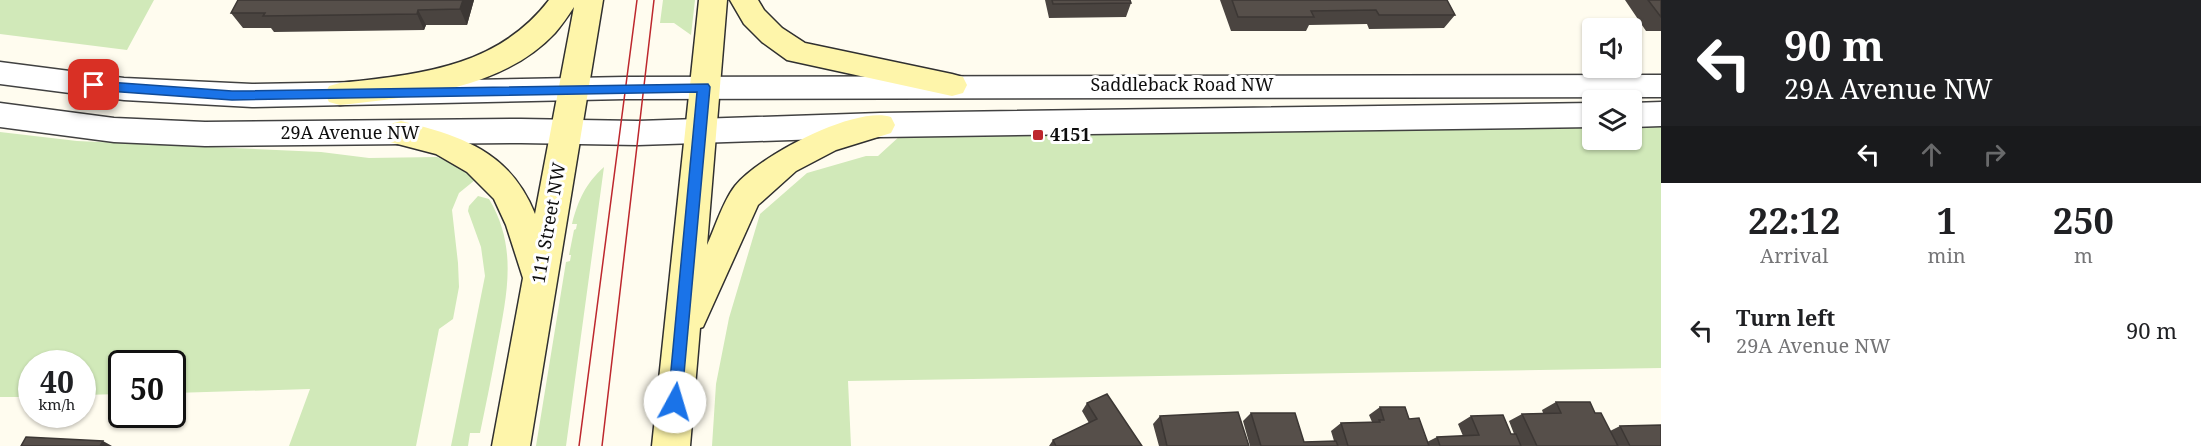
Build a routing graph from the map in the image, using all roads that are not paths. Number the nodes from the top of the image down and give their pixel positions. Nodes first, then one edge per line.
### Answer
1 (564, 0) edge
2 (589, 0) edge
3 (713, 0) edge
4 (744, 0) edge
5 (0, 73) edge
6 (952, 85) junction
7 (1661, 86) edge
8 (704, 87) junction
9 (573, 89) junction
10 (340, 94) junction
11 (1642, 114) edge
12 (1661, 114) edge
13 (0, 115) edge
14 (1582, 115) edge
15 (880, 125) junction
16 (700, 131) junction
17 (401, 133) junction
18 (564, 134) junction
19 (540, 279) junction
20 (682, 336) junction
21 (511, 446) edge
22 (671, 446) edge

1 - 10 main road
2 - 9 main road, 111 Street NW
3 - 8 main road
4 - 6 main road
5 - 10 street
6 - 7 street, Saddleback Road NW
6 - 8 street, Saddleback Road NW
8 - 9 street
8 - 16 main road
9 - 10 street
9 - 18 main road, 111 Street NW
11 - 12 street
13 - 17 street, 29A Avenue NW
14 - 15 street, Saddleback Road NW
15 - 16 street, Saddleback Road NW
15 - 20 main road
16 - 18 street, 29A Avenue NW
16 - 20 main road
17 - 18 street, 29A Avenue NW
17 - 19 main road
18 - 19 main road, 111 Street NW
19 - 21 main road, 111 Street NW
20 - 22 main road

